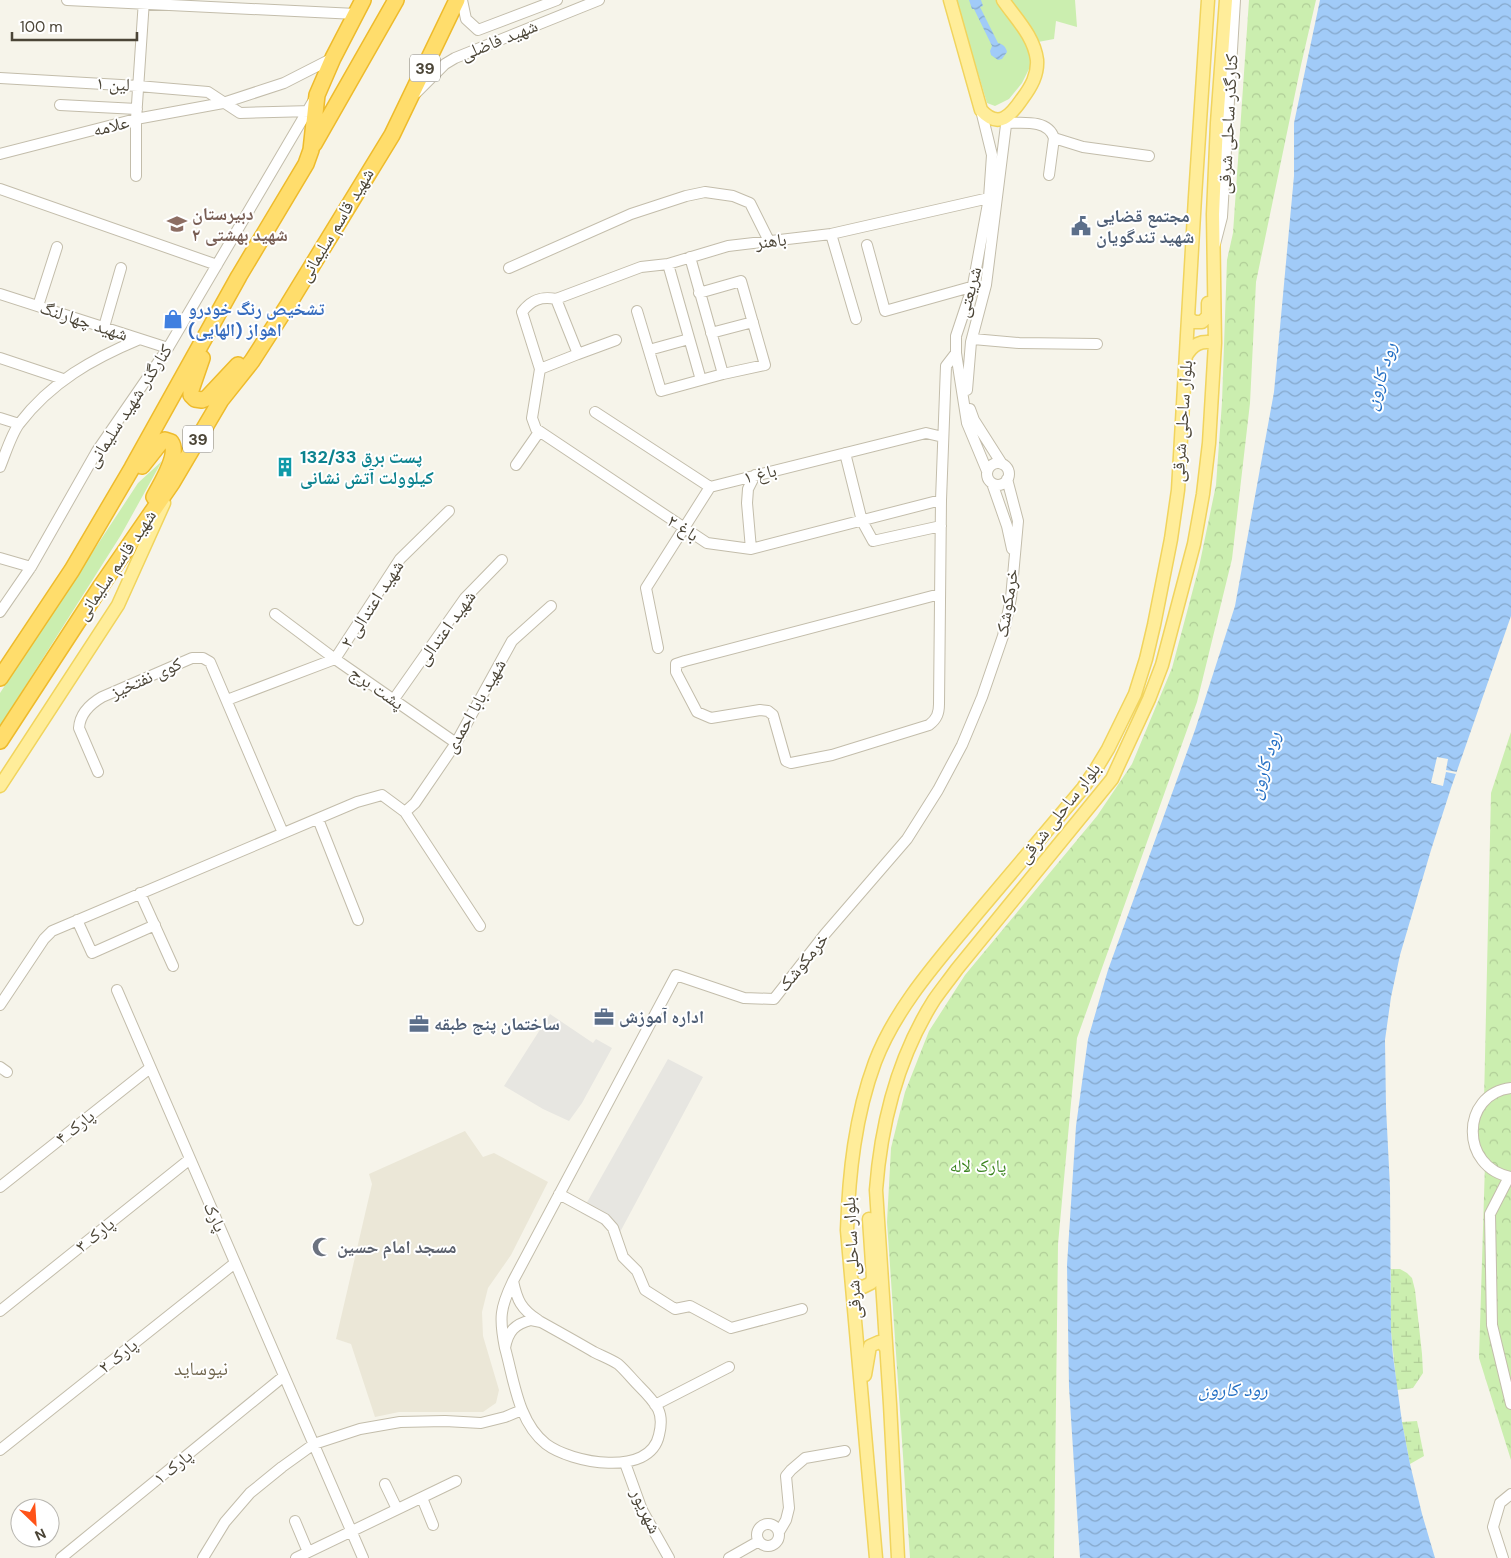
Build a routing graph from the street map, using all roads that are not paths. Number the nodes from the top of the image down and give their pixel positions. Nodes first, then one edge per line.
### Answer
1 (67, 0) edge
2 (363, 0) edge
3 (396, 0) edge
4 (457, 0) edge
5 (462, 0) edge
6 (557, 0) edge
7 (599, 0) edge
8 (950, 0) edge
9 (1002, 0) edge
10 (1208, 0) edge
11 (1226, 0) edge
12 (1235, 0) edge
13 (144, 2) edge
14 (356, 14) junction
15 (483, 28) junction
16 (490, 44) junction
17 (333, 58) junction
18 (0, 78) edge
19 (138, 86) junction
20 (410, 99) junction
21 (223, 103) junction
22 (60, 104) dead end
23 (981, 110) junction
24 (310, 112) junction
25 (136, 114) junction
26 (1007, 120) junction
27 (1054, 138) junction
28 (311, 150) junction
29 (0, 154) edge
30 (1149, 156) dead end
31 (1049, 175) dead end
32 (136, 176) dead end
33 (1, 193) edge
34 (989, 198) junction
35 (831, 234) junction
36 (769, 241) junction
37 (867, 245) dead end
38 (57, 247) dead end
39 (1214, 254) junction
40 (690, 257) junction
41 (217, 264) junction
42 (668, 264) junction
43 (121, 268) dead end
44 (509, 268) dead end
45 (973, 285) junction
46 (986, 285) junction
47 (700, 293) junction
48 (0, 294) edge
49 (556, 299) junction
50 (225, 301) junction
51 (38, 306) junction
52 (638, 310) dead end
53 (1188, 317) junction
54 (856, 319) dead end
55 (753, 322) junction
56 (104, 327) junction
57 (959, 328) junction
58 (711, 333) junction
59 (972, 338) junction
60 (140, 339) junction
61 (689, 339) junction
62 (957, 339) junction
63 (616, 340) dead end
64 (1214, 343) junction
65 (1097, 344) dead end
66 (168, 348) junction
67 (259, 350) junction
68 (649, 350) junction
69 (956, 353) junction
70 (578, 354) junction
71 (1186, 356) junction
72 (0, 358) edge
73 (540, 369) junction
74 (722, 374) junction
75 (63, 380) junction
76 (701, 380) junction
77 (964, 383) junction
78 (595, 412) dead end
79 (0, 418) edge
80 (19, 424) junction
81 (539, 432) junction
82 (943, 437) junction
83 (845, 453) junction
84 (1002, 464) junction
85 (516, 465) dead end
86 (0, 467) edge
87 (988, 471) junction
88 (755, 475) junction
89 (1007, 479) junction
90 (172, 483) junction
91 (992, 483) junction
92 (710, 488) junction
93 (941, 500) junction
94 (109, 508) junction
95 (449, 511) dead end
96 (862, 521) junction
97 (941, 526) junction
98 (684, 528) junction
99 (132, 541) junction
100 (751, 549) junction
101 (0, 558) edge
102 (502, 560) dead end
103 (1014, 560) junction
104 (31, 567) junction
105 (940, 594) junction
106 (551, 606) dead end
107 (0, 612) edge
108 (275, 614) dead end
109 (658, 648) dead end
110 (15, 655) junction
111 (336, 659) junction
112 (0, 666) edge
113 (0, 678) edge
114 (394, 699) junction
115 (227, 700) junction
116 (0, 741) edge
117 (456, 743) junction
118 (98, 772) dead end
119 (0, 786) edge
120 (405, 812) junction
121 (318, 819) junction
122 (283, 834) junction
123 (140, 893) junction
124 (77, 920) junction
125 (358, 920) dead end
126 (155, 925) junction
127 (480, 926) dead end
128 (173, 966) dead end
129 (117, 990) dead end
130 (0, 1004) edge
131 (150, 1068) junction
132 (1511, 1088) edge
133 (190, 1158) junction
134 (1510, 1176) edge
135 (0, 1187) edge
136 (876, 1190) junction
137 (559, 1194) junction
138 (235, 1263) junction
139 (513, 1281) junction
140 (852, 1281) junction
141 (802, 1309) dead end
142 (0, 1311) edge
143 (541, 1322) junction
144 (505, 1348) junction
145 (886, 1348) junction
146 (729, 1367) dead end
147 (284, 1376) junction
148 (862, 1398) junction
149 (1511, 1404) edge
150 (655, 1406) junction
151 (522, 1410) junction
152 (314, 1444) junction
153 (0, 1450) edge
154 (845, 1451) dead end
155 (625, 1463) junction
156 (456, 1481) dead end
157 (385, 1484) dead end
158 (1511, 1494) edge
159 (422, 1498) junction
160 (397, 1509) junction
161 (295, 1521) dead end
162 (433, 1525) dead end
163 (352, 1531) junction
164 (779, 1532) junction
165 (759, 1541) junction
166 (308, 1552) junction
167 (61, 1558) edge
168 (203, 1558) edge
169 (296, 1558) edge
170 (363, 1558) edge
171 (669, 1558) edge
172 (729, 1558) edge
173 (876, 1558) edge
174 (898, 1558) edge
175 (1503, 1558) edge

1 - 13 street
2 - 14 highway, 39
3 - 28 highway, 39
4 - 20 highway, شهید قاسم سلیمانی / 39
5 - 15 street, شهید فاضلی
6 - 15 street, شهید فاضلی
7 - 16 street, شهید فاضلی
8 - 23 main road, شریعتی
9 - 26 main road
10 - 53 main road, بلوار ساحلی شرقی
11 - 39 main road, بلوار ساحلی شرقی
12 - 39 street, کنارگذر ساحلی شرقی
13 - 14 street
13 - 19 street
14 - 17 highway, 39
15 - 16 street
16 - 20 street, شهید فاضلی
17 - 21 street, علامه
17 - 24 highway, 39
18 - 19 street, لین ۱
19 - 21 street, لین ۱
19 - 25 street
20 - 67 highway, شهید قاسم سلیمانی / 39
21 - 24 street
21 - 25 street, علامه
22 - 25 street
23 - 26 main road
23 - 34 street, شریعتی
24 - 28 highway, شهید قاسم سلیمانی / 39
24 - 41 street, کنارگذر شهید سلیمانی
25 - 29 street, علامه
25 - 32 street
26 - 27 street
26 - 46 street, شریعتی
27 - 30 street
27 - 31 street
28 - 50 highway, شهید قاسم سلیمانی / 39
33 - 41 street
34 - 35 street, باهنر
34 - 45 street, شریعتی
35 - 36 street, باهنر
35 - 54 street
36 - 40 street, باهنر
36 - 44 street
37 - 45 street
38 - 51 street
39 - 53 main road
39 - 64 main road, بلوار ساحلی شرقی
40 - 42 street, باهنر
40 - 47 street
41 - 66 street, کنارگذر شهید سلیمانی
42 - 49 street, باهنر
42 - 61 street
43 - 56 street
45 - 46 street
45 - 57 street, شریعتی
46 - 59 street, شریعتی
47 - 55 street
47 - 58 street
48 - 51 street, شهید چهارلنگ
49 - 70 street
49 - 73 street
50 - 67 highway
50 - 94 highway, شهید قاسم سلیمانی / 39
51 - 56 street, شهید چهارلنگ
52 - 68 street
53 - 71 main road, بلوار ساحلی شرقی
55 - 58 street
55 - 74 street
56 - 60 street, شهید چهارلنگ
57 - 59 street
57 - 62 street, شریعتی
58 - 74 street
59 - 62 street
59 - 65 street
59 - 77 street, شریعتی
60 - 66 street, شهید چهارلنگ
60 - 75 street
61 - 68 street
61 - 76 street
62 - 69 street, شریعتی
63 - 70 street
64 - 71 main road
64 - 136 main road, بلوار ساحلی شرقی
66 - 104 street, کنارگذر شهید سلیمانی
67 - 90 highway, شهید قاسم سلیمانی / 39
68 - 76 street
69 - 77 street, شریعتی
69 - 82 street
70 - 73 street
71 - 140 main road, بلوار ساحلی شرقی
72 - 75 street
73 - 81 street
74 - 76 street
75 - 80 street
77 - 84 street, شریعتی
77 - 87 street, شریعتی
78 - 92 street
79 - 80 street
80 - 86 street
81 - 85 street
81 - 98 street, باغ ۲
82 - 83 street, باغ ۱
82 - 93 street
83 - 88 street, باغ ۱
83 - 96 street
84 - 87 street
84 - 89 street
87 - 91 street
88 - 92 street, باغ ۱
88 - 100 street
89 - 91 street
89 - 103 street
90 - 99 highway, شهید قاسم سلیمانی / 39
90 - 119 main road
91 - 103 street
92 - 98 street
93 - 96 street, باغ ۲
93 - 97 street
94 - 99 highway
94 - 110 highway, شهید قاسم سلیمانی / 39
95 - 111 street, شهید اعتدالی ۲
96 - 97 street
96 - 100 street, باغ ۲
97 - 105 street
98 - 100 street, باغ ۲
98 - 109 street
99 - 116 highway, شهید قاسم سلیمانی / 39
101 - 104 street
102 - 114 street, شهید اعتدالی
103 - 137 street, خرمکوشک
104 - 107 street, کنارگذر شهید سلیمانی
105 - 105 street
106 - 117 street, شهید بابا احمدی
108 - 111 street, پشت برج
110 - 112 highway
110 - 113 highway, شهید قاسم سلیمانی / 39
111 - 114 street, پشت برج
111 - 115 street, شهید اعتدالی ۲
114 - 117 street, پشت برج
115 - 118 street, کوی نفتخیز
115 - 122 street, کوی نفتخیز
117 - 120 street, شهید بابا احمدی
120 - 121 street
120 - 127 street
121 - 122 street
121 - 125 street
122 - 123 street
123 - 124 street
123 - 126 street
124 - 126 street
124 - 130 street
126 - 128 street
129 - 131 street, پارک
131 - 133 street, پارک
131 - 135 street, پارک ۴
132 - 134 street
133 - 138 street, پارک
133 - 142 street, پارک ۳
134 - 149 street
136 - 140 main road
136 - 145 main road, بلوار ساحلی شرقی
137 - 139 street, خرمکوشک
137 - 141 street
138 - 147 street, پارک
138 - 153 street, پارک ۲
139 - 143 street
139 - 144 street, خرمکوشک
140 - 148 main road, بلوار ساحلی شرقی
143 - 144 street
143 - 150 street
144 - 151 street, خرمکوشک
145 - 148 main road
145 - 174 main road, بلوار ساحلی شرقی
146 - 150 street
147 - 152 street, پارک
147 - 167 street, پارک ۱
148 - 173 main road, بلوار ساحلی شرقی
150 - 155 street
151 - 152 street
151 - 155 street, خرمکوشک
152 - 163 street, پارک
152 - 168 street
154 - 164 street
155 - 171 street, شهریور
156 - 159 street
157 - 160 street
158 - 175 street
159 - 160 street
159 - 162 street
160 - 163 street
161 - 166 street
163 - 166 street
163 - 170 street, پارک
164 - 165 street
164 - 165 street
165 - 172 street
166 - 169 street

